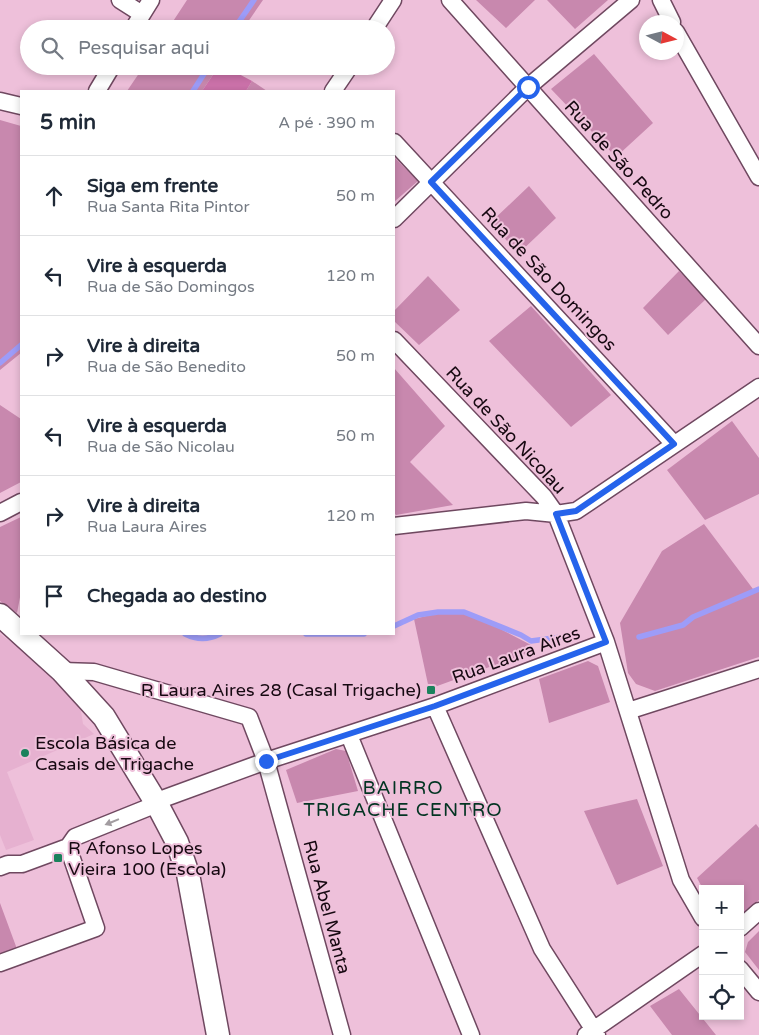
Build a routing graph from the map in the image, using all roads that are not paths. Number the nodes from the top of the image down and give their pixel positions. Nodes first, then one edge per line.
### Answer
1 (120, 0) edge
2 (151, 0) edge
3 (393, 0) edge
4 (450, 0) edge
5 (631, 0) edge
6 (660, 0) edge
7 (142, 14) junction
8 (668, 15) edge
9 (138, 20) edge
10 (380, 20) edge
11 (684, 46) edge
12 (107, 75) edge
13 (344, 75) edge
14 (528, 87) junction
15 (98, 90) edge
16 (335, 90) edge
17 (0, 101) edge
18 (20, 106) edge
19 (395, 143) edge
20 (759, 177) edge
21 (431, 182) junction
22 (395, 218) edge
23 (395, 341) edge
24 (759, 346) edge
25 (759, 388) edge
26 (674, 444) junction
27 (20, 503) edge
28 (0, 513) edge
29 (556, 514) junction
30 (395, 526) edge
31 (0, 615) edge
32 (20, 633) edge
33 (22, 635) edge
34 (606, 642) junction
35 (759, 669) edge
36 (62, 671) junction
37 (435, 706) junction
38 (628, 711) junction
39 (349, 735) junction
40 (266, 761) junction
41 (157, 804) junction
42 (68, 847) junction
43 (0, 867) edge
44 (699, 911) edge
45 (759, 911) edge
46 (744, 924) edge
47 (699, 957) edge
48 (0, 963) edge
49 (744, 974) edge
50 (759, 992) edge
51 (592, 1034) edge
52 (218, 1035) edge
53 (342, 1035) edge
54 (471, 1035) edge

1 - 7 street
2 - 7 street
3 - 10 street
4 - 14 street, Rua de São Pedro
5 - 14 street
6 - 8 street
7 - 9 street
11 - 20 street
12 - 15 street
13 - 16 street
14 - 21 street
14 - 24 street, Rua de São Pedro
17 - 18 street
19 - 21 street, Rua de São Domingos
21 - 22 street
21 - 26 street, Rua de São Domingos
23 - 29 street, Rua de São Nicolau
25 - 26 street
26 - 29 street
27 - 28 street
29 - 30 street
29 - 34 street, Rua de São Nicolau
31 - 32 street
33 - 36 street
34 - 37 street, Rua Laura Aires
34 - 38 street, Rua de São Nicolau
35 - 38 street
36 - 40 street, Rua Abel Manta
36 - 41 street
37 - 39 street, Rua Laura Aires
37 - 51 street
38 - 44 street, Rua de São Nicolau
39 - 40 street, Rua Laura Aires
39 - 54 street
40 - 41 street, Rua Laura Aires
40 - 53 street, Rua Abel Manta
41 -> 42 street, Rua Laura Aires
41 - 52 street
42 - 43 street, Rua Laura Aires
42 - 48 street
45 - 46 street
47 - 51 street
49 - 50 street

